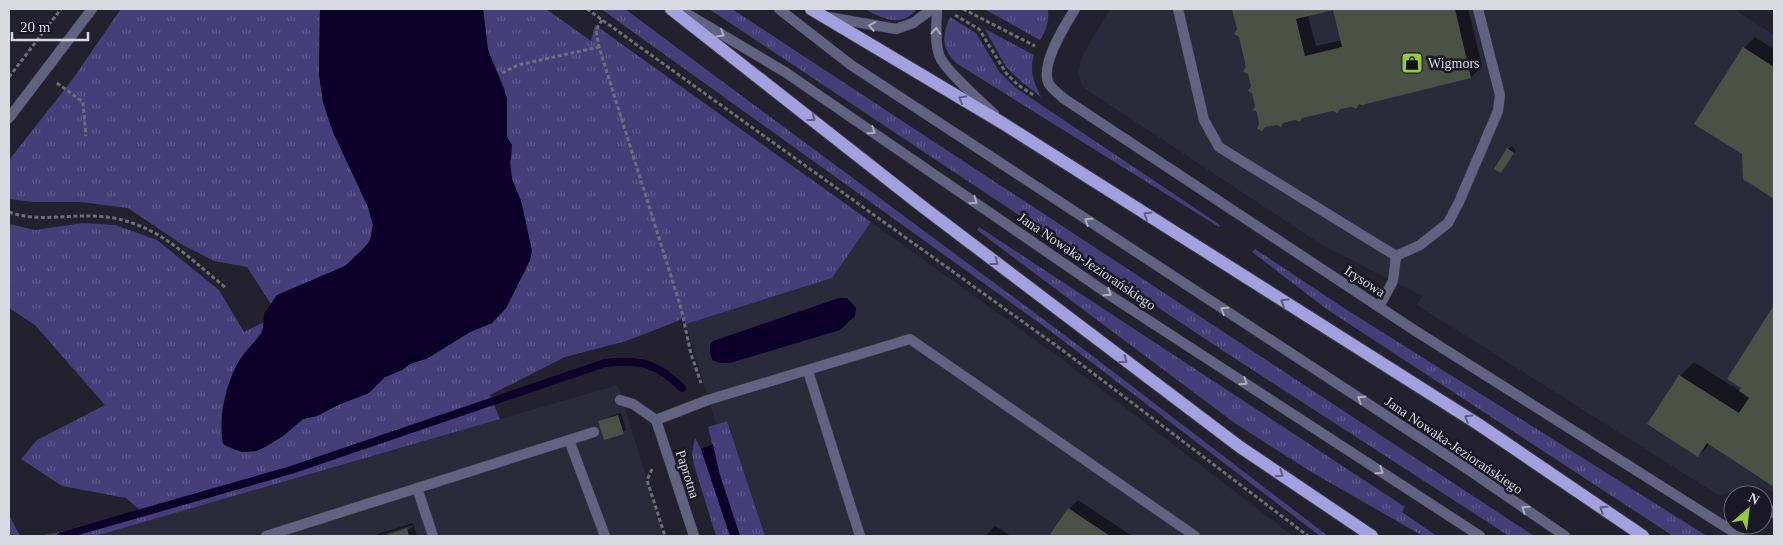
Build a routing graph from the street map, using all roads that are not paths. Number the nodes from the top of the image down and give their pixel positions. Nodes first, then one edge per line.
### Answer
1 (92, 9) edge
2 (671, 9) edge
3 (679, 9) edge
4 (780, 9) edge
5 (811, 9) edge
6 (932, 9) edge
7 (937, 9) edge
8 (1075, 9) edge
9 (1178, 9) edge
10 (1478, 9) edge
11 (824, 17) junction
12 (9, 118) edge
13 (1004, 124) junction
14 (1396, 256) junction
15 (1379, 307) junction
16 (808, 371) junction
17 (620, 400) dead end
18 (656, 420) junction
19 (594, 432) dead end
20 (569, 440) junction
21 (417, 488) junction
22 (1722, 524) joint
23 (266, 536) edge
24 (433, 536) edge
25 (605, 536) edge
26 (694, 536) edge
27 (860, 536) edge
28 (1195, 536) edge
29 (1372, 536) edge
30 (1480, 536) edge
31 (1565, 536) edge
32 (1643, 536) edge
33 (1740, 536) edge

1 - 12 street
2 -> 29 main road
3 -> 30 street, Jana Nowaka-Jeziorańskiego
31 -> 4 street, Jana Nowaka-Jeziorańskiego
5 - 11 main road
6 -> 11 street
13 -> 7 street
8 - 15 street, Irysowa
9 - 14 street
10 - 14 street
13 -> 11 main road
32 -> 13 main road
14 - 15 street
15 - 22 street, Irysowa
16 - 18 street
16 - 27 street
16 - 28 street
17 - 18 street
18 - 26 street, Paprotna
19 - 20 street
20 - 21 street
20 - 25 street
21 - 23 street
21 - 24 street
22 - 33 street, Irysowa

